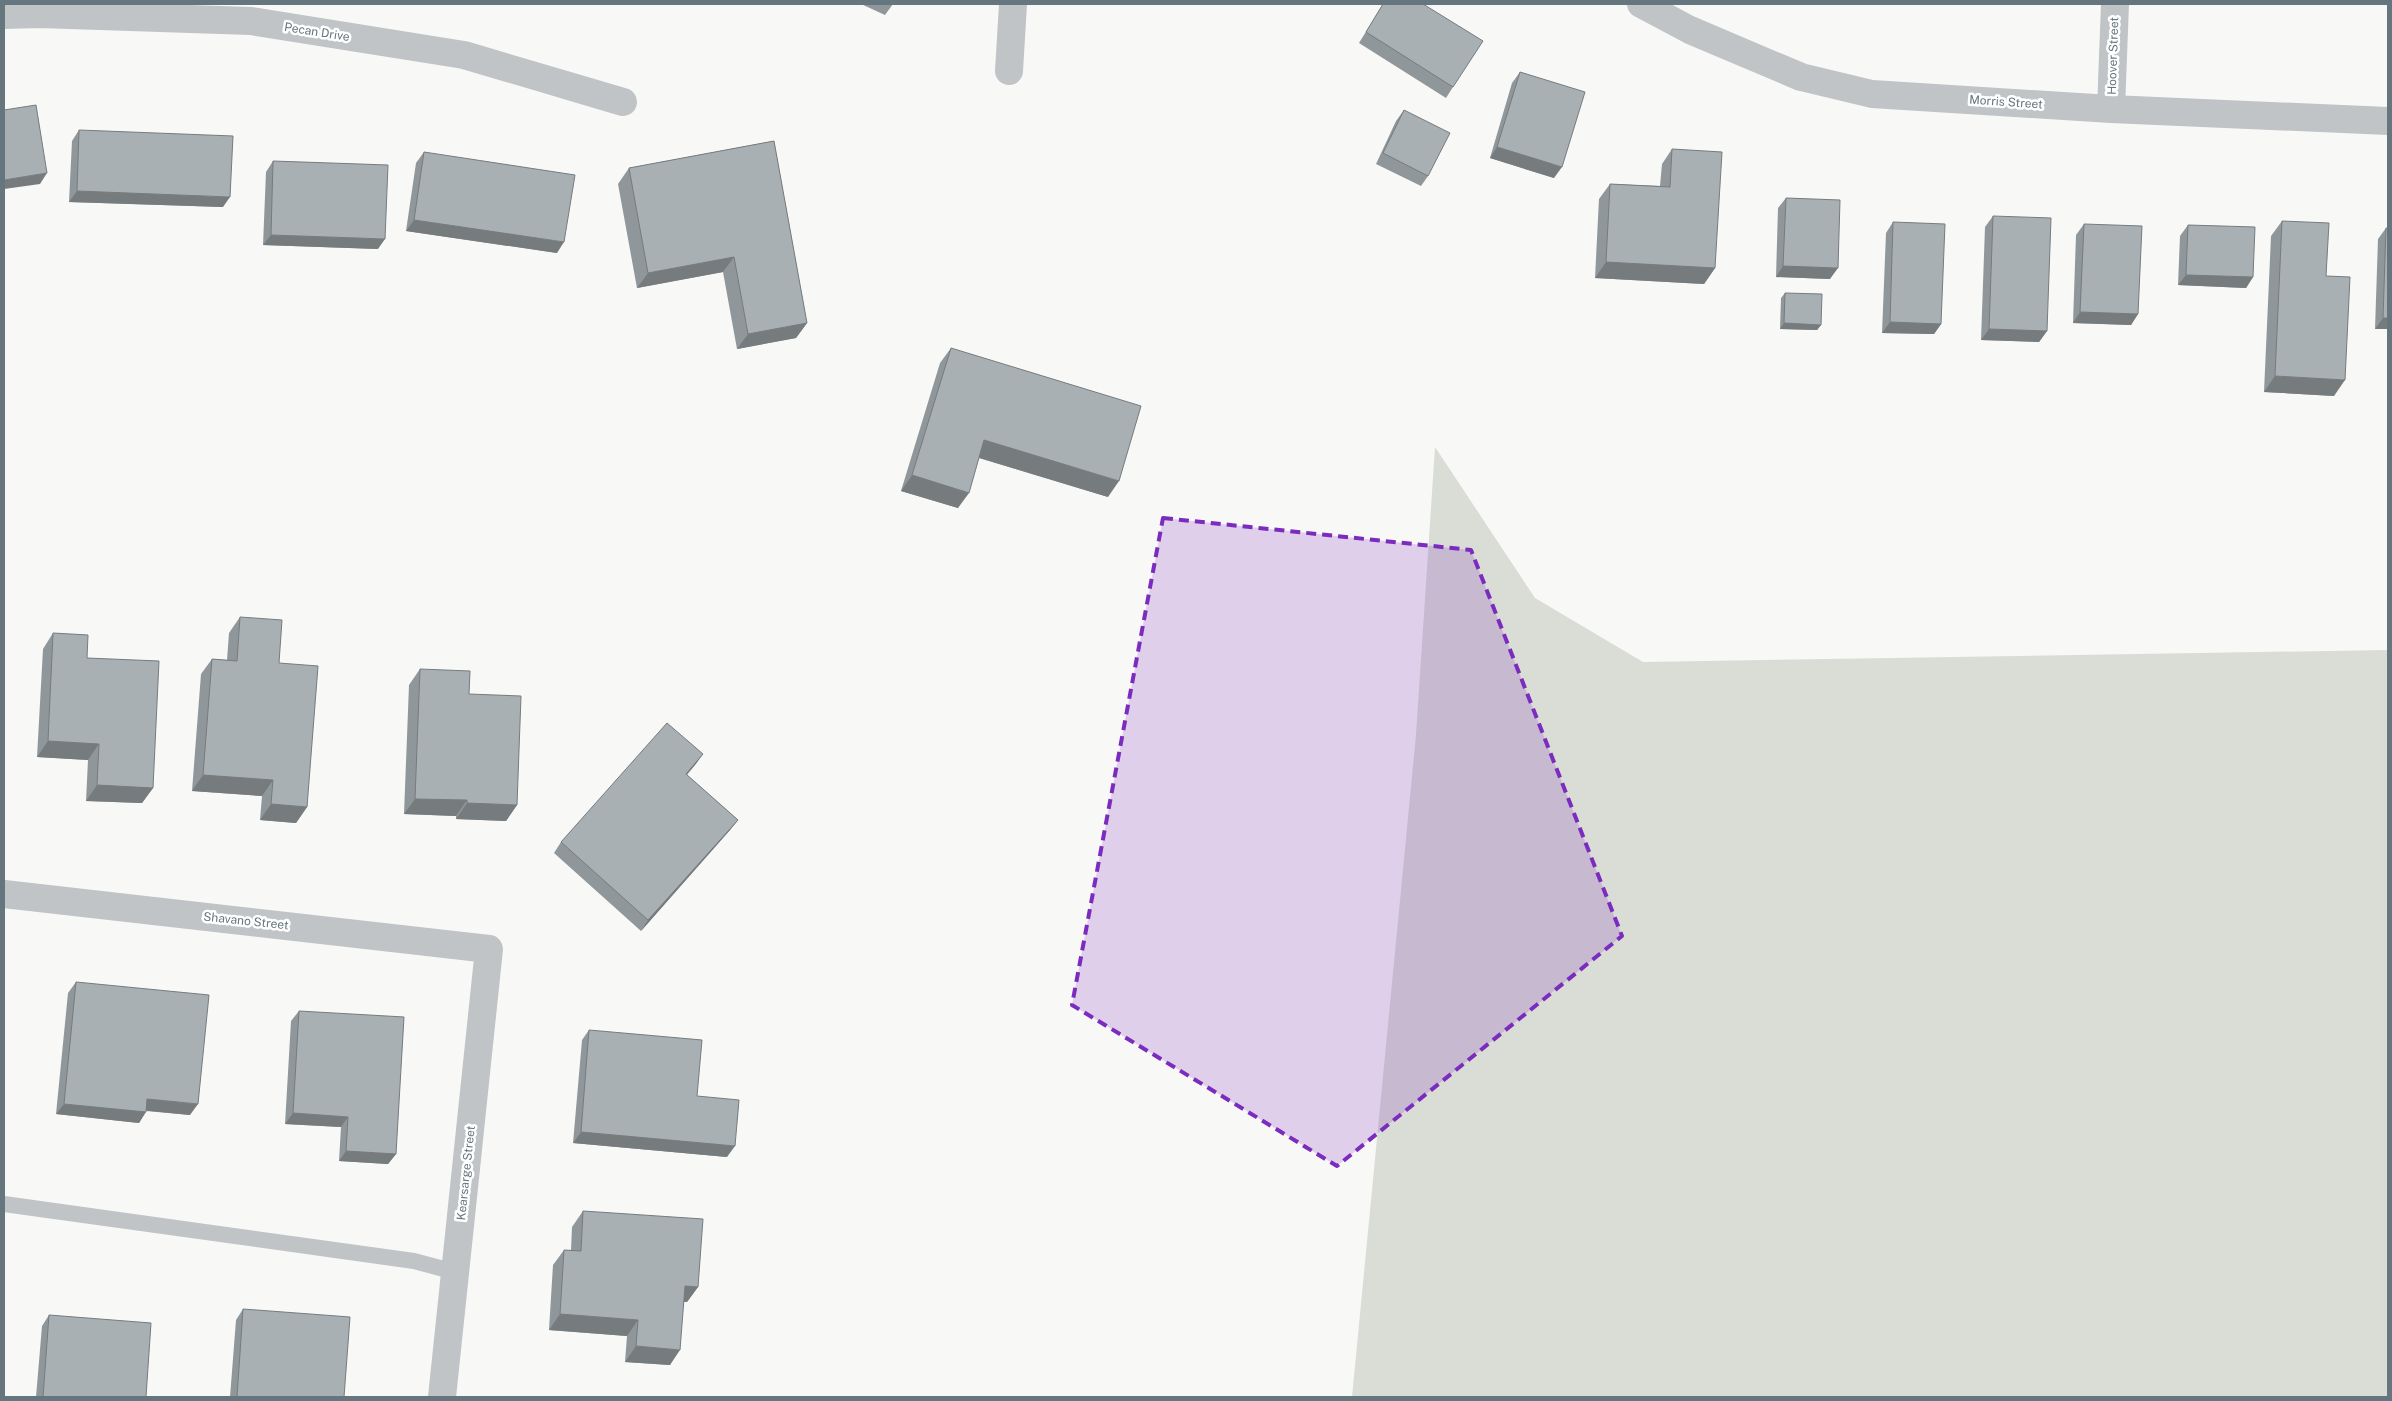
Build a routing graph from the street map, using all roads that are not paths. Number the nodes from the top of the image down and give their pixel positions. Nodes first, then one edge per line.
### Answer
1 (1012, 4) edge
2 (1641, 4) edge
3 (2116, 4) edge
4 (252, 13) edge
5 (4, 15) edge
6 (1009, 71) dead end
7 (623, 102) dead end
8 (2111, 109) junction
9 (2388, 120) edge
10 (4, 894) edge
11 (489, 948) joint
12 (4, 1204) edge
13 (455, 1272) junction
14 (442, 1397) edge

1 - 6 street
2 - 8 street, Morris Street
3 - 8 street, Hoover Street
4 - 5 street, Pecan Drive
4 - 7 street, Pecan Drive
8 - 9 street, Morris Street
10 - 11 street, Shavano Street
11 - 13 street, Kearsarge Street
12 - 13 lane
13 - 14 street, Kearsarge Street

